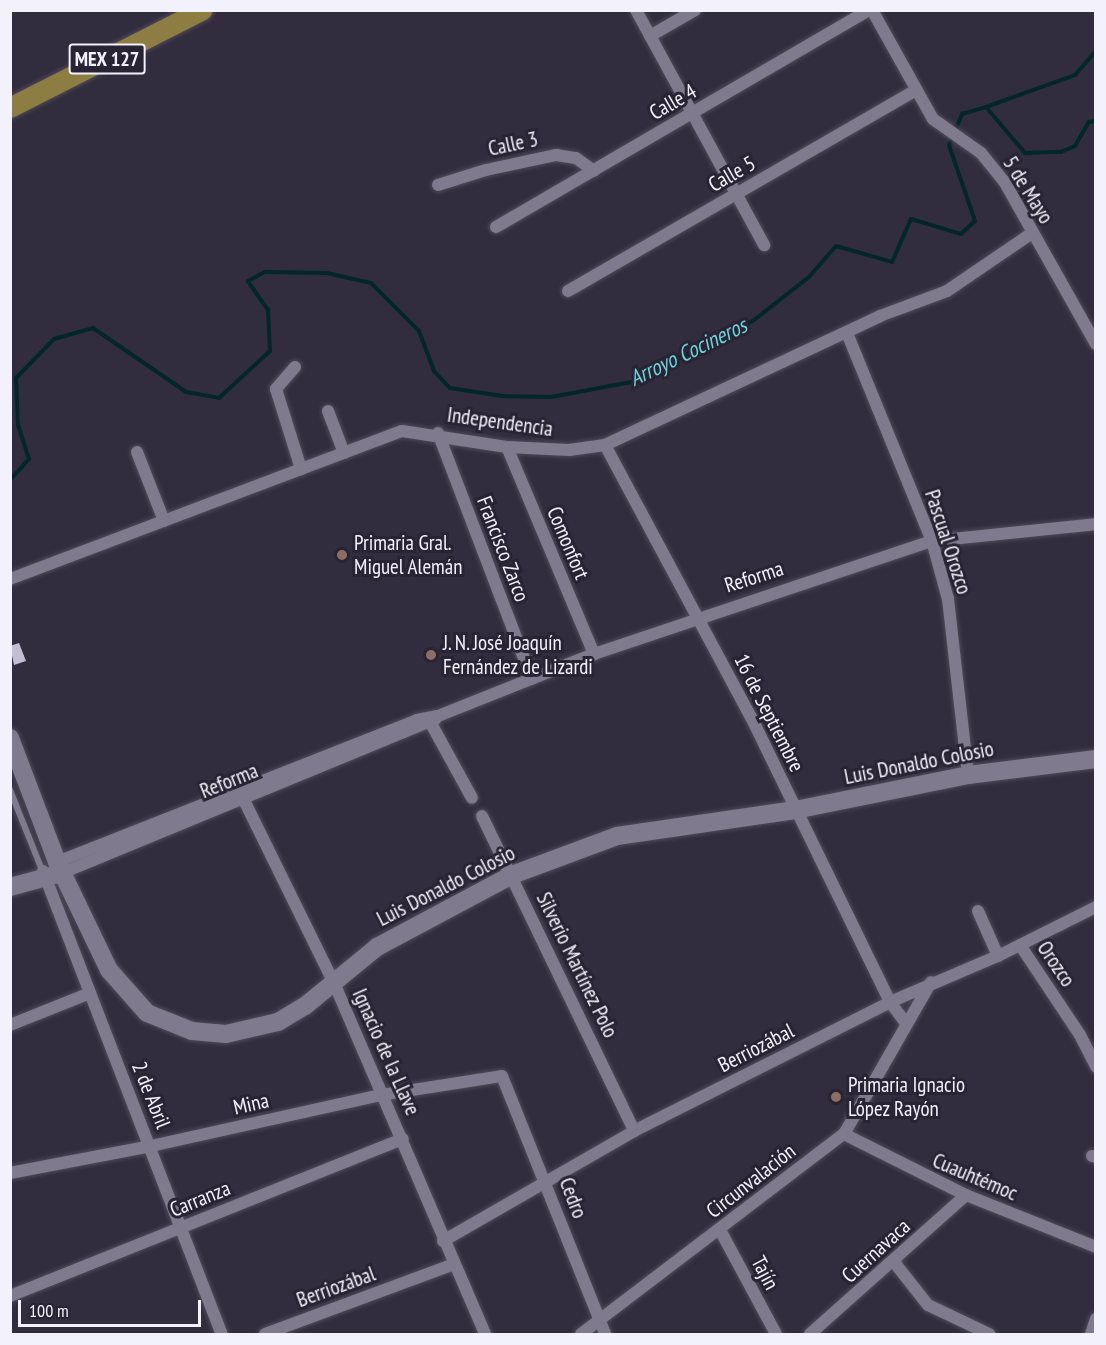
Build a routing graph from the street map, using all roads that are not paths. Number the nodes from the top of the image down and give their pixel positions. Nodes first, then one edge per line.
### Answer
1 (203, 10) edge
2 (636, 10) edge
3 (695, 10) edge
4 (871, 10) edge
5 (650, 36) junction
6 (914, 91) junction
7 (10, 108) edge
8 (691, 114) junction
9 (594, 171) junction
10 (438, 185) dead end
11 (735, 194) junction
12 (496, 227) dead end
13 (1032, 233) junction
14 (764, 245) dead end
15 (568, 291) dead end
16 (847, 333) junction
17 (1095, 344) edge
18 (295, 367) dead end
19 (328, 411) dead end
20 (438, 434) junction
21 (606, 445) junction
22 (507, 447) junction
23 (137, 452) dead end
24 (344, 453) junction
25 (301, 469) junction
26 (164, 521) junction
27 (1095, 524) edge
28 (932, 542) junction
29 (10, 579) edge
30 (698, 620) junction
31 (594, 654) junction
32 (532, 679) junction
33 (432, 719) junction
34 (11, 740) edge
35 (1095, 759) edge
36 (969, 775) junction
37 (10, 790) edge
38 (241, 795) junction
39 (472, 798) dead end
40 (795, 810) junction
41 (482, 816) dead end
42 (48, 872) junction
43 (512, 875) junction
44 (10, 886) edge
45 (1095, 907) edge
46 (978, 911) dead end
47 (1020, 945) junction
48 (998, 956) junction
49 (931, 982) junction
50 (334, 983) junction
51 (90, 993) junction
52 (890, 1002) junction
53 (906, 1023) junction
54 (10, 1025) edge
55 (1095, 1067) edge
56 (502, 1077) joint
57 (381, 1095) junction
58 (634, 1131) junction
59 (844, 1134) junction
60 (403, 1139) junction
61 (151, 1146) junction
62 (10, 1173) edge
63 (546, 1183) junction
64 (966, 1195) junction
65 (181, 1228) junction
66 (720, 1230) junction
67 (443, 1241) junction
68 (1095, 1248) edge
69 (894, 1263) junction
70 (454, 1264) junction
71 (10, 1296) edge
72 (1095, 1319) edge
73 (599, 1321) junction
74 (222, 1335) edge
75 (265, 1335) edge
76 (485, 1335) edge
77 (581, 1335) edge
78 (605, 1335) edge
79 (776, 1335) edge
80 (810, 1335) edge
81 (989, 1335) edge
82 (1091, 1335) edge

1 - 7 main road, MEX 127
2 - 5 street
3 - 5 street
4 - 6 street, 5 de Mayo
4 - 8 street, Calle 4
5 - 8 street
6 - 11 street, Calle 5
6 - 13 street, 5 de Mayo
8 - 9 street, Calle 4
8 - 11 street
9 - 10 street, Calle 3
9 - 12 street, Calle 4
11 - 14 street
11 - 15 street, Calle 5
13 - 16 street, Independencia
13 - 17 street, 5 de Mayo
16 - 21 street, Independencia
16 - 28 street, Pascual Orozco
18 - 25 street
19 - 24 street
20 - 22 street, Independencia
20 - 24 street, Independencia
20 - 32 street, Francisco Zarco
21 - 22 street, Independencia
21 - 30 street, 16 de Septiembre
22 - 31 street, Comonfort
23 - 26 street
24 - 25 street, Independencia
25 - 26 street, Independencia
26 - 29 street, Independencia
27 - 28 street, Reforma
28 - 30 street, Reforma
28 - 36 street, Pascual Orozco
30 - 31 street, Reforma
30 - 40 street, 16 de Septiembre
31 - 32 street, Reforma
32 - 33 street, Reforma
33 - 38 street, Reforma
33 - 39 street
34 - 42 main road, Luis Donaldo Colosio
35 - 36 main road, Luis Donaldo Colosio
36 - 40 main road, Luis Donaldo Colosio
37 - 42 lane, Luis Donaldo Colosio
38 - 42 street, Reforma
38 - 50 street, Ignacio de la Llave
40 - 43 main road, Luis Donaldo Colosio
40 - 52 street, 16 de Septiembre
41 - 43 street, Silverio Martínez Polo
42 - 44 main road, Reforma
42 - 50 main road, Luis Donaldo Colosio
42 - 51 street, 2 de Abril
43 - 50 main road, Luis Donaldo Colosio
43 - 58 street, Silverio Martínez Polo
45 - 47 street, Berriozábal
46 - 48 street
47 - 48 street, Berriozábal
47 - 55 street, Orozco
48 - 49 street, Berriozábal
49 - 52 street, Berriozábal
49 - 53 street, Circunvalación
50 - 57 street, Ignacio de la Llave
51 - 54 street
51 - 61 street, 2 de Abril
52 - 53 street
52 - 58 street, Berriozábal
53 - 59 street, Circunvalación
56 - 57 street, Mina
56 - 63 street, Cedro
57 - 60 street, Ignacio de la Llave
57 - 61 street, Mina
58 - 63 street, Berriozábal
59 - 64 street, Cuauhtémoc
59 - 66 street, Circunvalación
60 - 65 street, Carranza
60 - 67 street, Ignacio de la Llave
61 - 62 street, Mina
61 - 65 street, 2 de Abril
63 - 67 street, Berriozábal
63 - 73 street, Cedro
64 - 68 street, Cuauhtémoc
64 - 69 street, Cuernavaca
65 - 71 street, Carranza
65 - 74 street, 2 de Abril
66 - 73 street, Circunvalación
66 - 79 street, Tajín
67 - 70 street, Ignacio de la Llave
69 - 80 street, Cuernavaca
69 - 81 street
70 - 75 street, Berriozábal
70 - 76 street, Ignacio de la Llave
72 - 82 street
73 - 77 street, Circunvalación
73 - 78 street, Cedro

